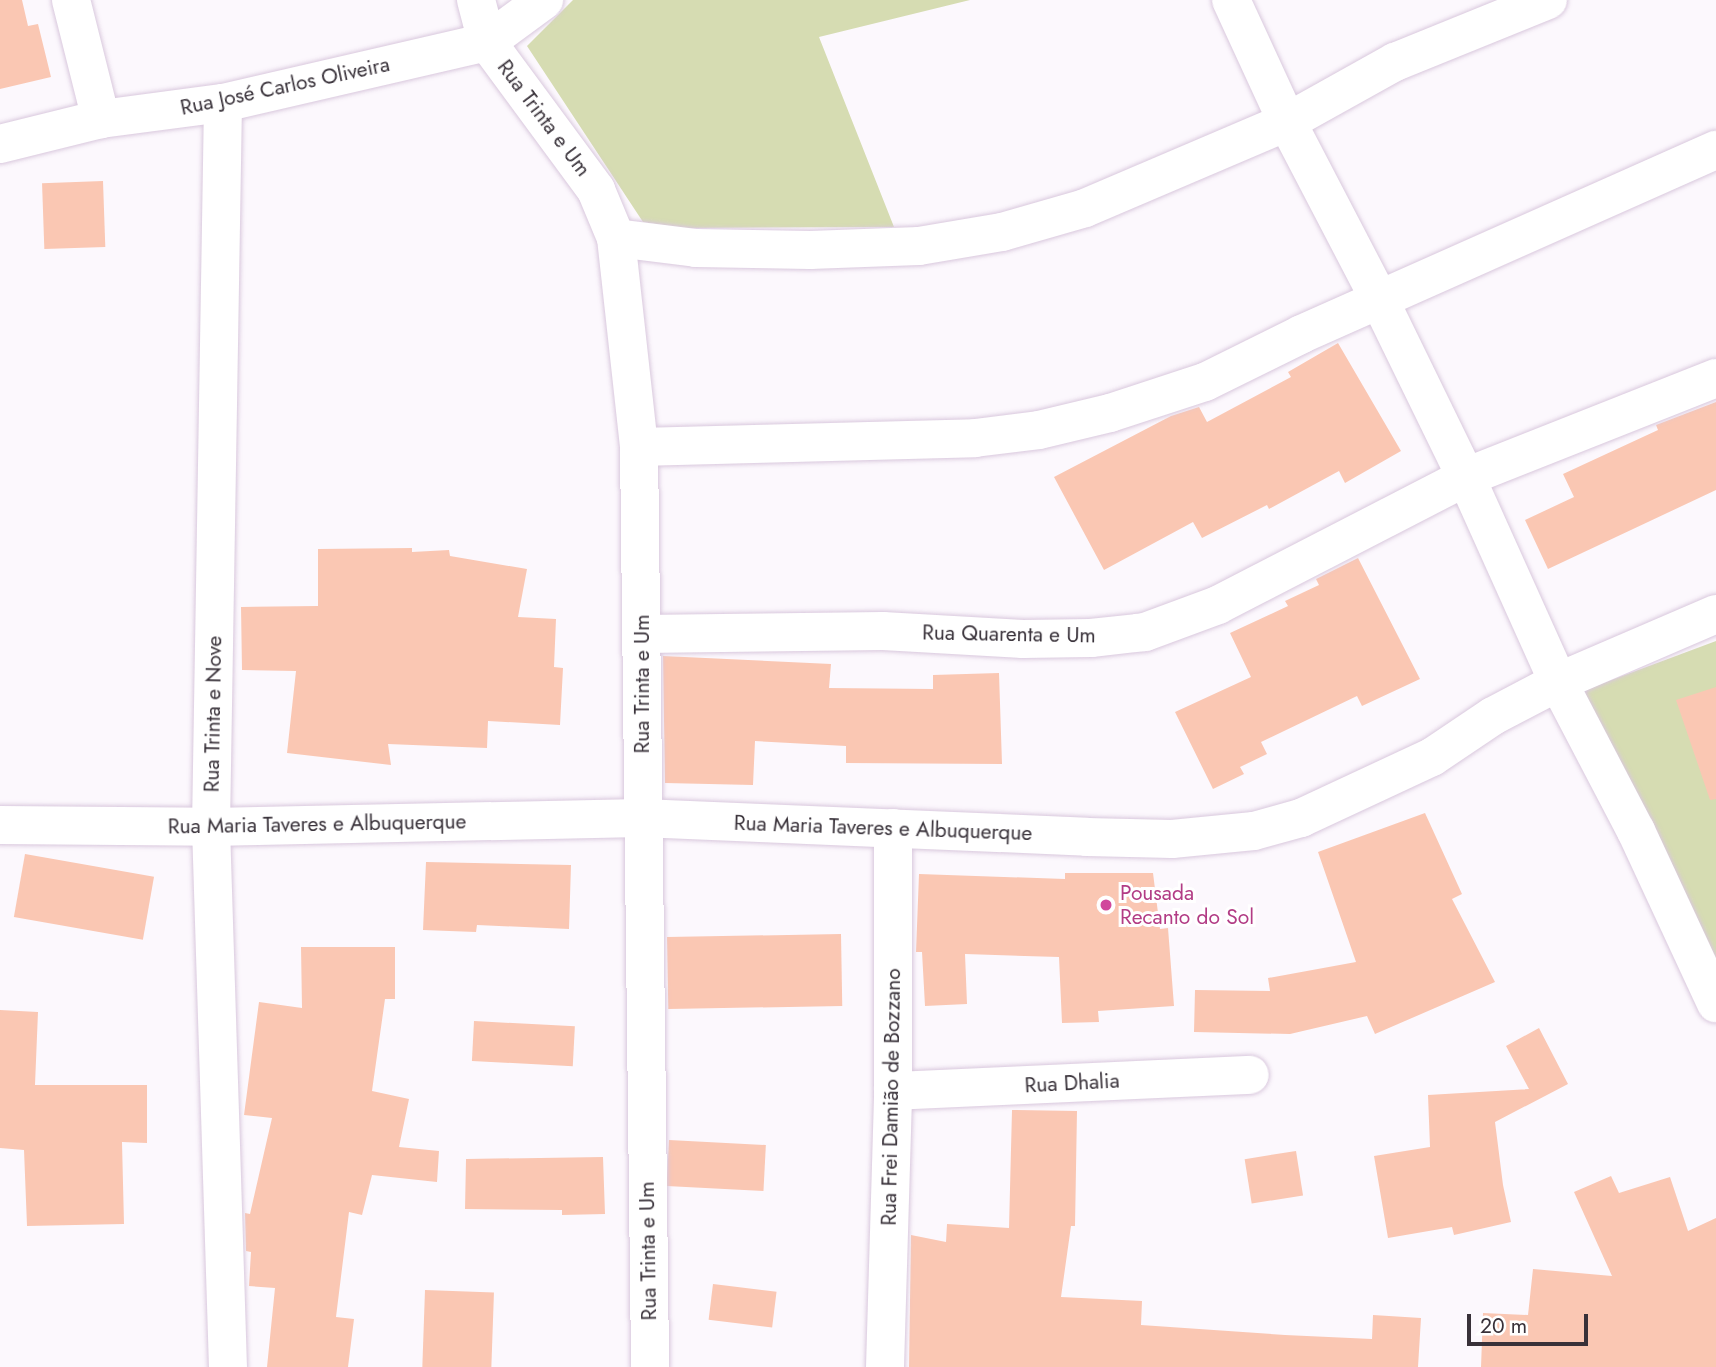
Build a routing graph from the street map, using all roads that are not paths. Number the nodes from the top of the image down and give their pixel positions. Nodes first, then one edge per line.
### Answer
1 (71, 0) edge
2 (476, 0) edge
3 (544, 0) edge
4 (1231, 0) edge
5 (1548, 0) edge
6 (486, 42) junction
7 (223, 103) junction
8 (101, 119) junction
9 (1287, 122) junction
10 (0, 144) edge
11 (1716, 150) edge
12 (616, 238) junction
13 (1381, 301) junction
14 (1716, 378) edge
15 (639, 447) junction
16 (1466, 477) junction
17 (1716, 614) edge
18 (642, 634) junction
19 (1558, 682) junction
20 (641, 818) junction
21 (0, 825) edge
22 (211, 827) junction
23 (893, 828) junction
24 (1716, 1003) edge
25 (1250, 1075) dead end
26 (893, 1091) junction
27 (228, 1367) edge
28 (650, 1367) edge
29 (885, 1367) edge

1 - 8 street
2 - 6 street, Rua Trinta e Um
3 - 6 street, Rua Trinta e Um
4 - 9 street
5 - 9 street
6 - 7 street, Rua José Carlos Oliveira
6 - 12 street, Rua Trinta e Um
7 - 8 street, Rua José Carlos Oliveira
7 - 22 street, Rua Trinta e Nove
8 - 10 street, Rua José Carlos Oliveira
9 - 12 street
9 - 13 street
11 - 13 street
12 - 15 street, Rua Trinta e Um
13 - 15 street
13 - 16 street
14 - 16 street, Rua Quarenta e Um
15 - 18 street, Rua Trinta e Um
16 - 18 street, Rua Quarenta e Um
16 - 19 street
17 - 19 street, Rua Maria Taveres e Albuquerque
18 - 20 street, Rua Trinta e Um
19 - 23 street, Rua Maria Taveres e Albuquerque
19 - 24 street
20 - 22 street, Rua Maria Taveres e Albuquerque
20 - 23 street, Rua Maria Taveres e Albuquerque
20 - 28 street, Rua Trinta e Um
21 - 22 street, Rua Maria Taveres e Albuquerque
22 - 27 street, Rua Trinta e Nove
23 - 26 street, Rua Frei Damião de Bozzano
25 - 26 street, Rua Dhalia
26 - 29 street, Rua Frei Damião de Bozzano

